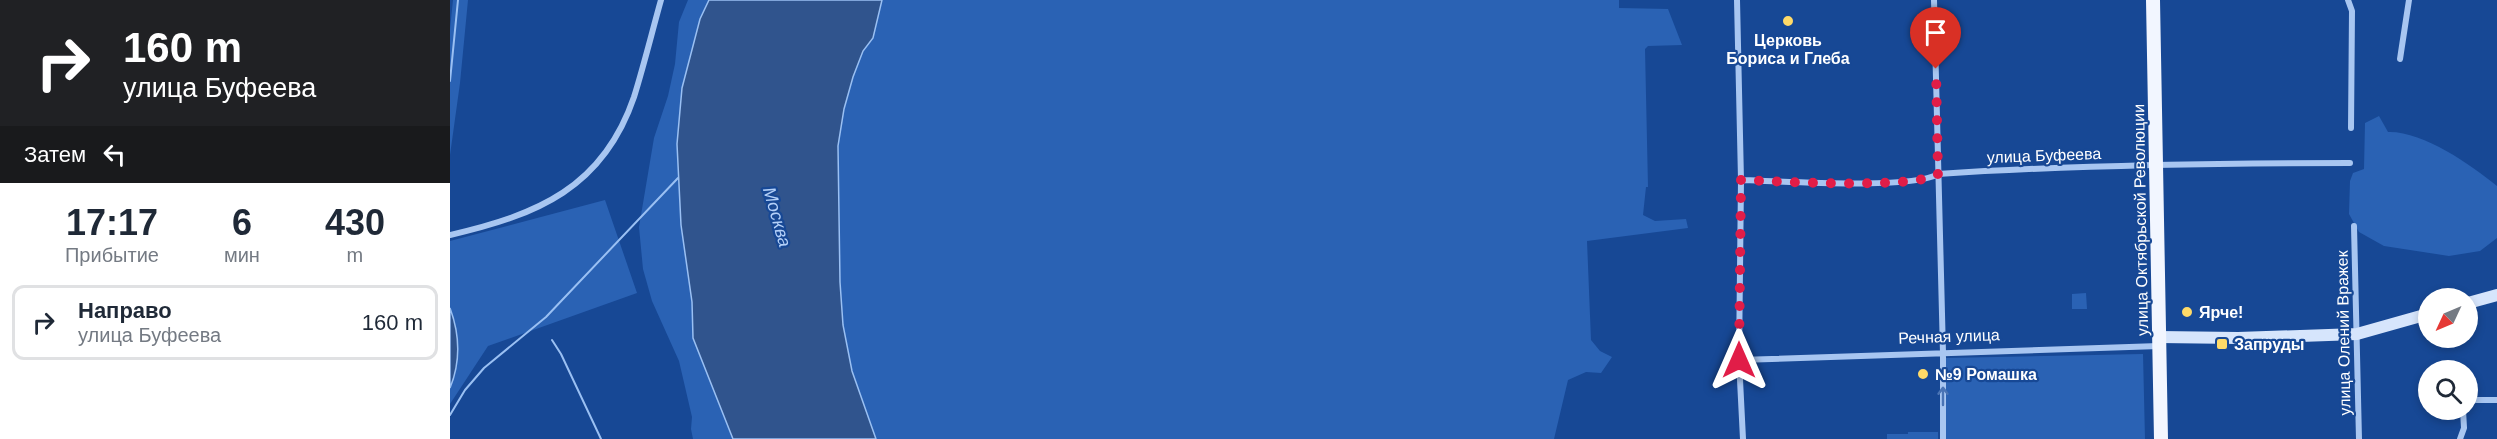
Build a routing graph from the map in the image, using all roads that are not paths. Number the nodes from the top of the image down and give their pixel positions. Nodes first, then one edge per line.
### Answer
1 (661, 0) edge
2 (1737, 0) edge
3 (1934, 0) edge
4 (2153, 0) edge
5 (2348, 0) edge
6 (2409, 0) edge
7 (2400, 59) dead end
8 (2350, 128) dead end
9 (2350, 162) dead end
10 (2156, 164) junction
11 (1938, 174) junction
12 (1741, 180) junction
13 (2354, 226) dead end
14 (450, 235) edge
15 (2497, 295) edge
16 (2478, 300) edge
17 (2418, 317) edge
18 (2357, 334) junction
19 (2159, 342) junction
20 (1943, 353) junction
21 (1739, 360) junction
22 (2478, 400) edge
23 (2497, 400) edge
24 (2464, 420) edge
25 (1743, 439) edge
26 (1943, 439) edge
27 (2161, 439) edge
28 (2358, 439) edge
29 (2460, 439) edge

1 - 14 street
2 - 12 street
3 - 11 street
4 - 10 main road, улица Октябрьской Революции
5 - 8 street
6 - 7 street
9 - 10 street, улица Буфеева
10 - 11 street, улица Буфеева
10 - 19 main road, улица Октябрьской Революции
11 - 12 street, улица Буфеева
11 - 20 street
12 - 21 street
13 - 18 street, улица Олений Вражек
15 - 16 street
17 - 18 street, Речная улица
18 - 19 street, Речная улица
18 - 28 street, улица Олений Вражек
19 - 20 street, Речная улица
19 - 27 main road, улица Октябрьской Революции
20 - 21 street, Речная улица
26 -> 20 street
21 - 25 street
22 - 23 street
24 - 29 street

